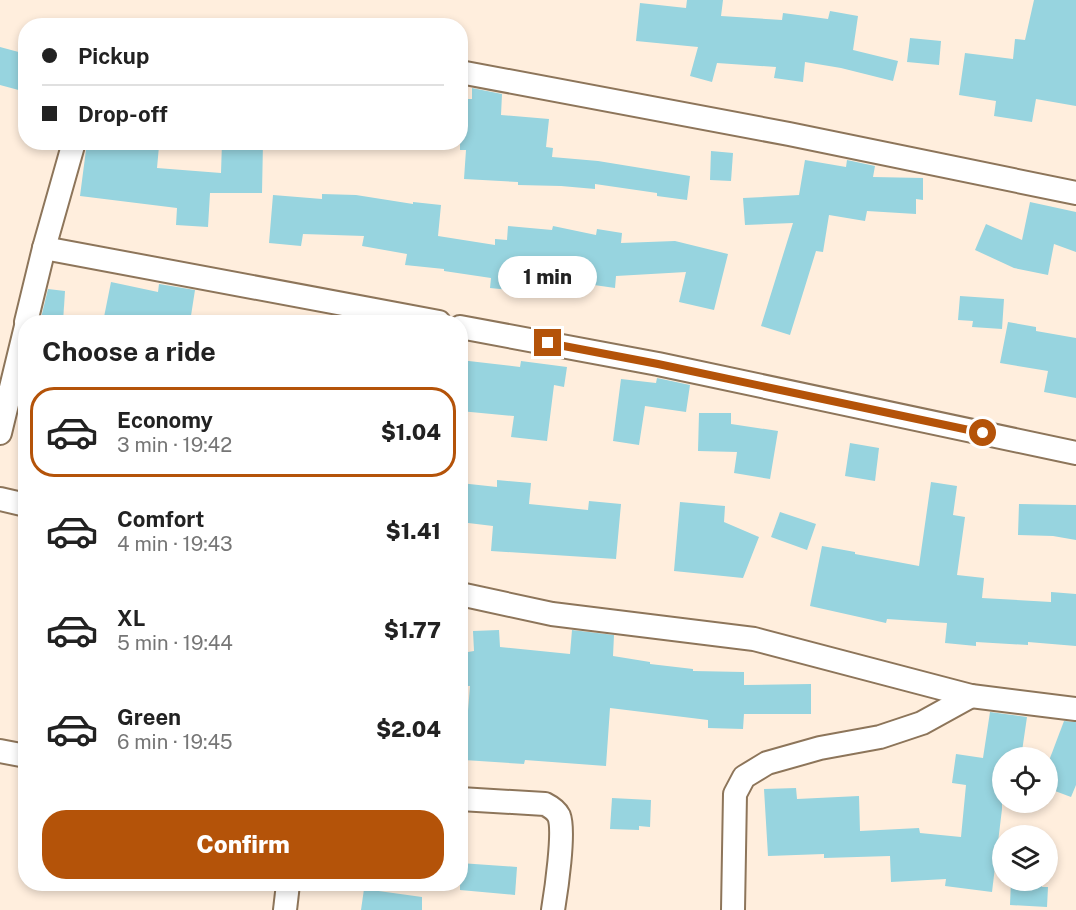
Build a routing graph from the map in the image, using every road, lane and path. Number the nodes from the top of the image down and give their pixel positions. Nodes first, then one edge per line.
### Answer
1 (468, 74) edge
2 (72, 150) edge
3 (1076, 193) edge
4 (44, 248) junction
5 (28, 315) edge
6 (402, 315) edge
7 (468, 328) edge
8 (18, 358) edge
9 (0, 433) edge
10 (1076, 453) edge
11 (0, 499) edge
12 (18, 503) edge
13 (468, 596) edge
14 (971, 696) junction
15 (1076, 709) edge
16 (0, 751) edge
17 (18, 754) edge
18 (468, 800) edge
19 (287, 891) edge
20 (285, 910) edge
21 (553, 910) edge
22 (733, 910) edge

1 - 3 street
2 - 4 street
4 - 5 street
4 - 6 street
7 - 10 street
8 - 9 street
11 - 12 street
13 - 14 street
14 - 15 street
14 - 22 street
16 - 17 street
18 - 21 street
19 - 20 street

